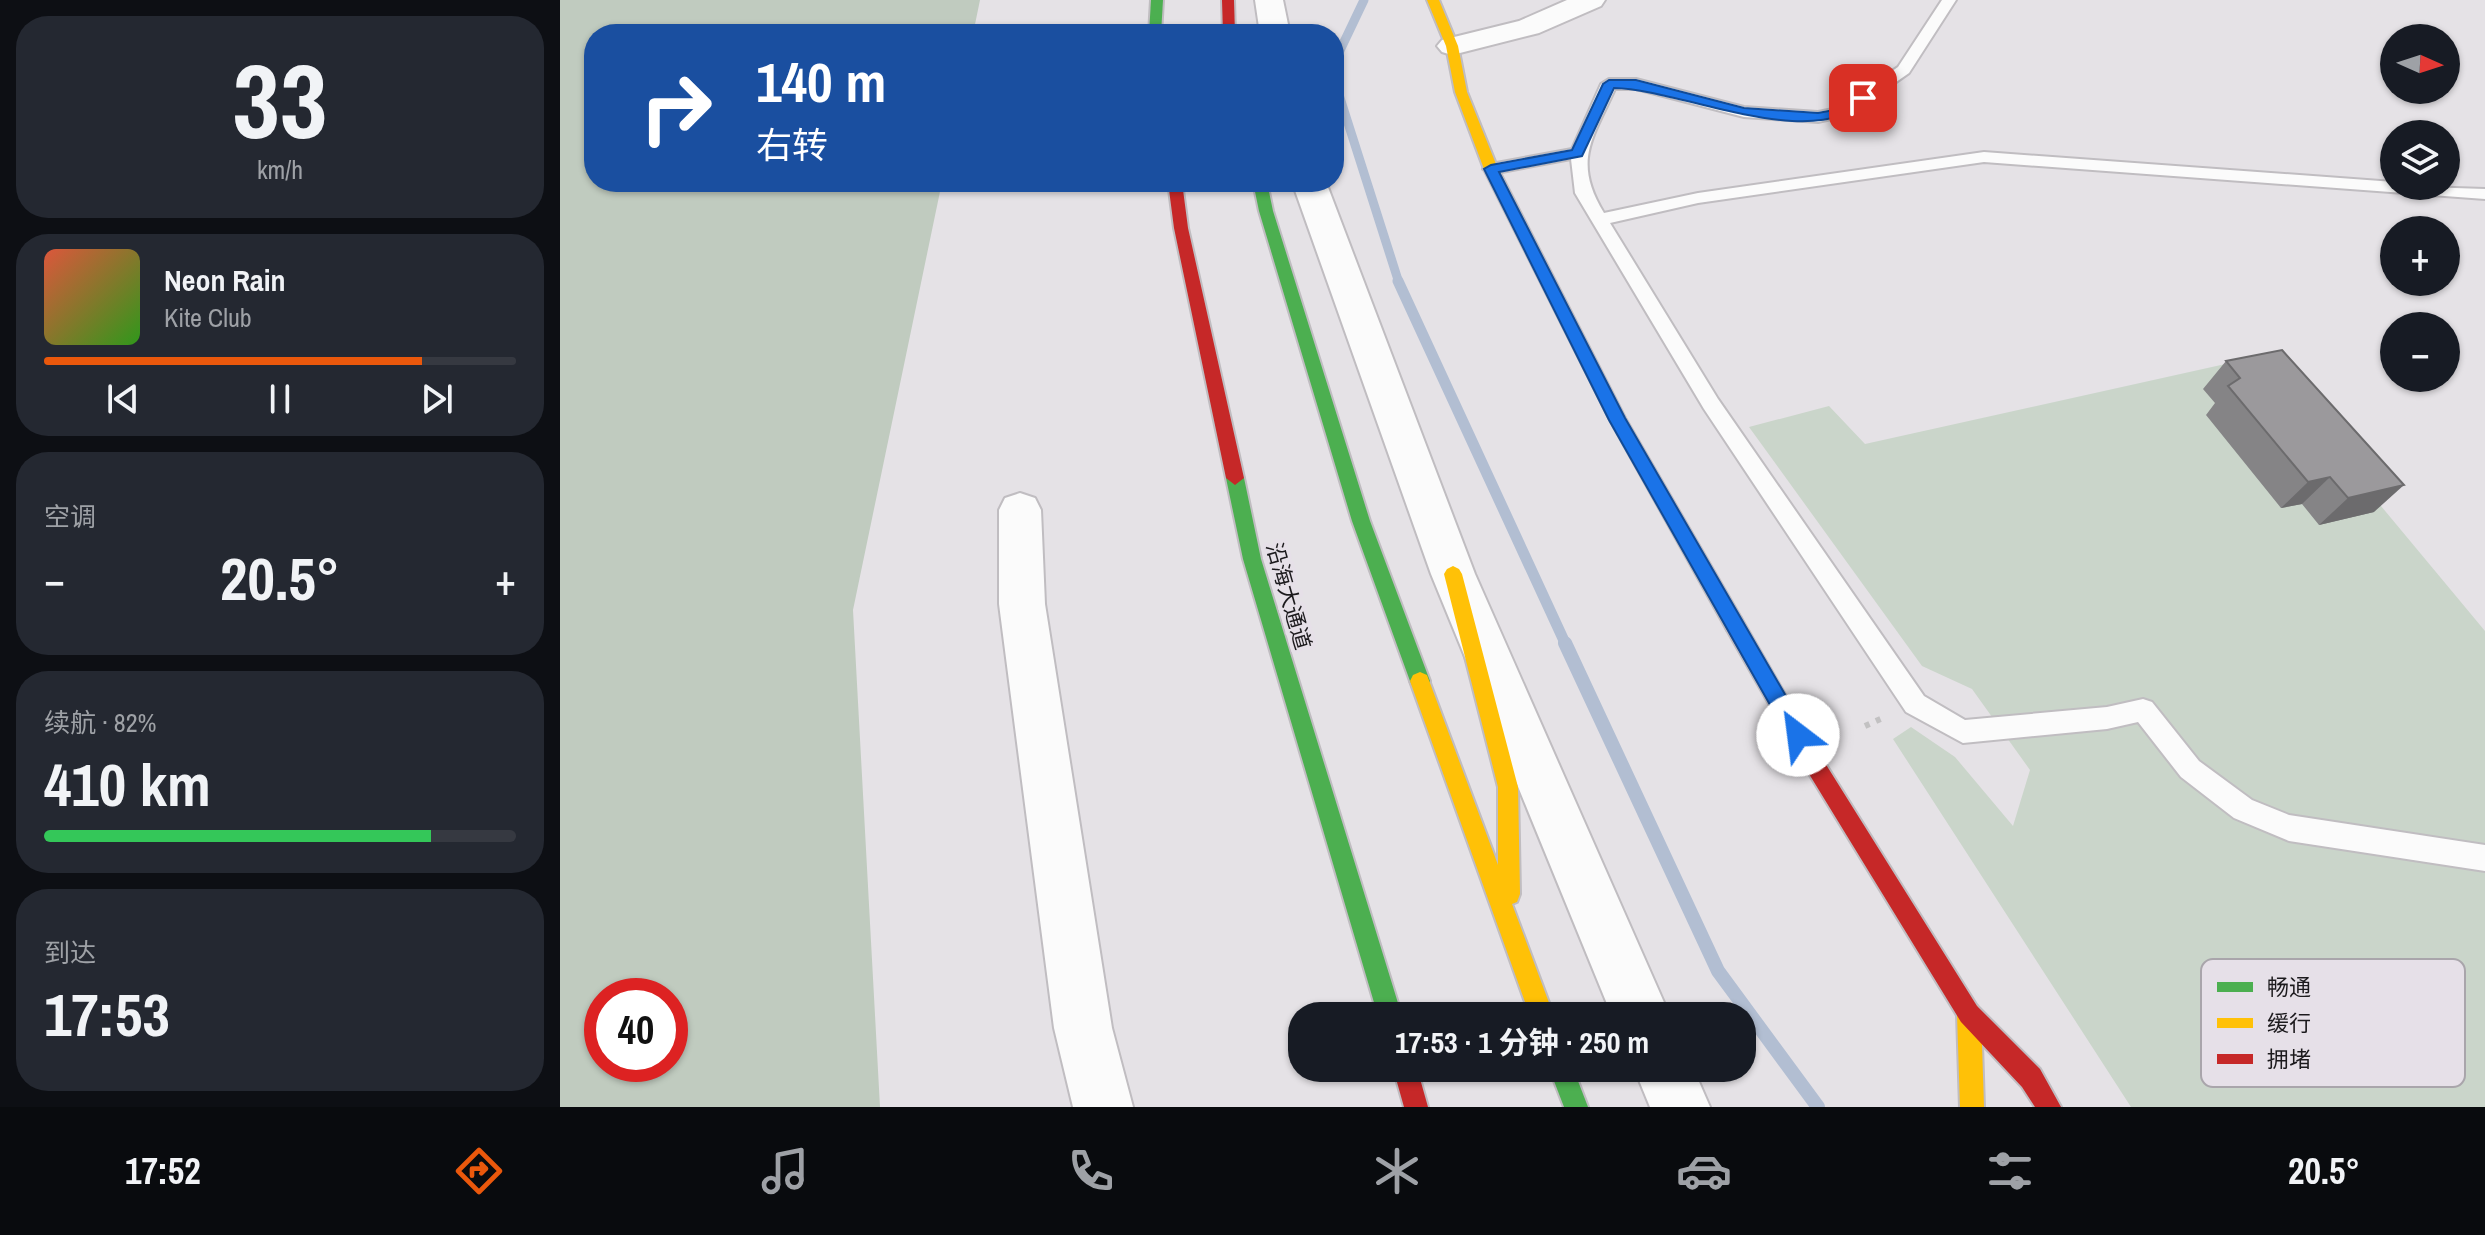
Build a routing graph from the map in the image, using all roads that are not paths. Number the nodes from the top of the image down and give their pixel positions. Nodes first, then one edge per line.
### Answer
1 (1157, 0) edge
2 (1228, 0) edge
3 (1269, 0) edge
4 (1433, 0) edge
5 (1591, 0) edge
6 (1949, 0) edge
7 (1156, 24) edge
8 (1229, 24) edge
9 (1273, 24) edge
10 (1452, 46) junction
11 (1578, 153) junction
12 (1491, 169) junction
13 (1176, 192) edge
14 (1262, 192) edge
15 (1313, 192) edge
16 (2485, 194) edge
17 (1599, 220) junction
18 (1020, 510) dead end
19 (1453, 574) junction
20 (2485, 858) edge
21 (1509, 924) junction
22 (1386, 1002) edge
23 (1537, 1002) edge
24 (1635, 1002) edge
25 (1969, 1014) junction
26 (1409, 1082) edge
27 (1566, 1082) edge
28 (1669, 1082) edge
29 (1103, 1107) edge
30 (1416, 1107) edge
31 (1576, 1107) edge
32 (1680, 1107) edge
33 (1972, 1107) edge
34 (2049, 1107) edge

1 - 7 main road
2 - 8 main road
3 - 9 street
4 - 10 main road
5 - 10 street
6 - 11 lane
10 - 12 main road
11 - 12 lane
11 - 17 lane
12 - 25 main road
13 - 22 main road, 沿海大通道
14 - 21 main road
15 - 19 street
16 - 17 lane
17 - 20 lane
18 - 29 street
19 - 21 main road
19 - 24 street
21 - 23 main road
25 - 33 main road
25 - 34 main road
26 - 30 main road
27 - 31 main road
28 - 32 street

